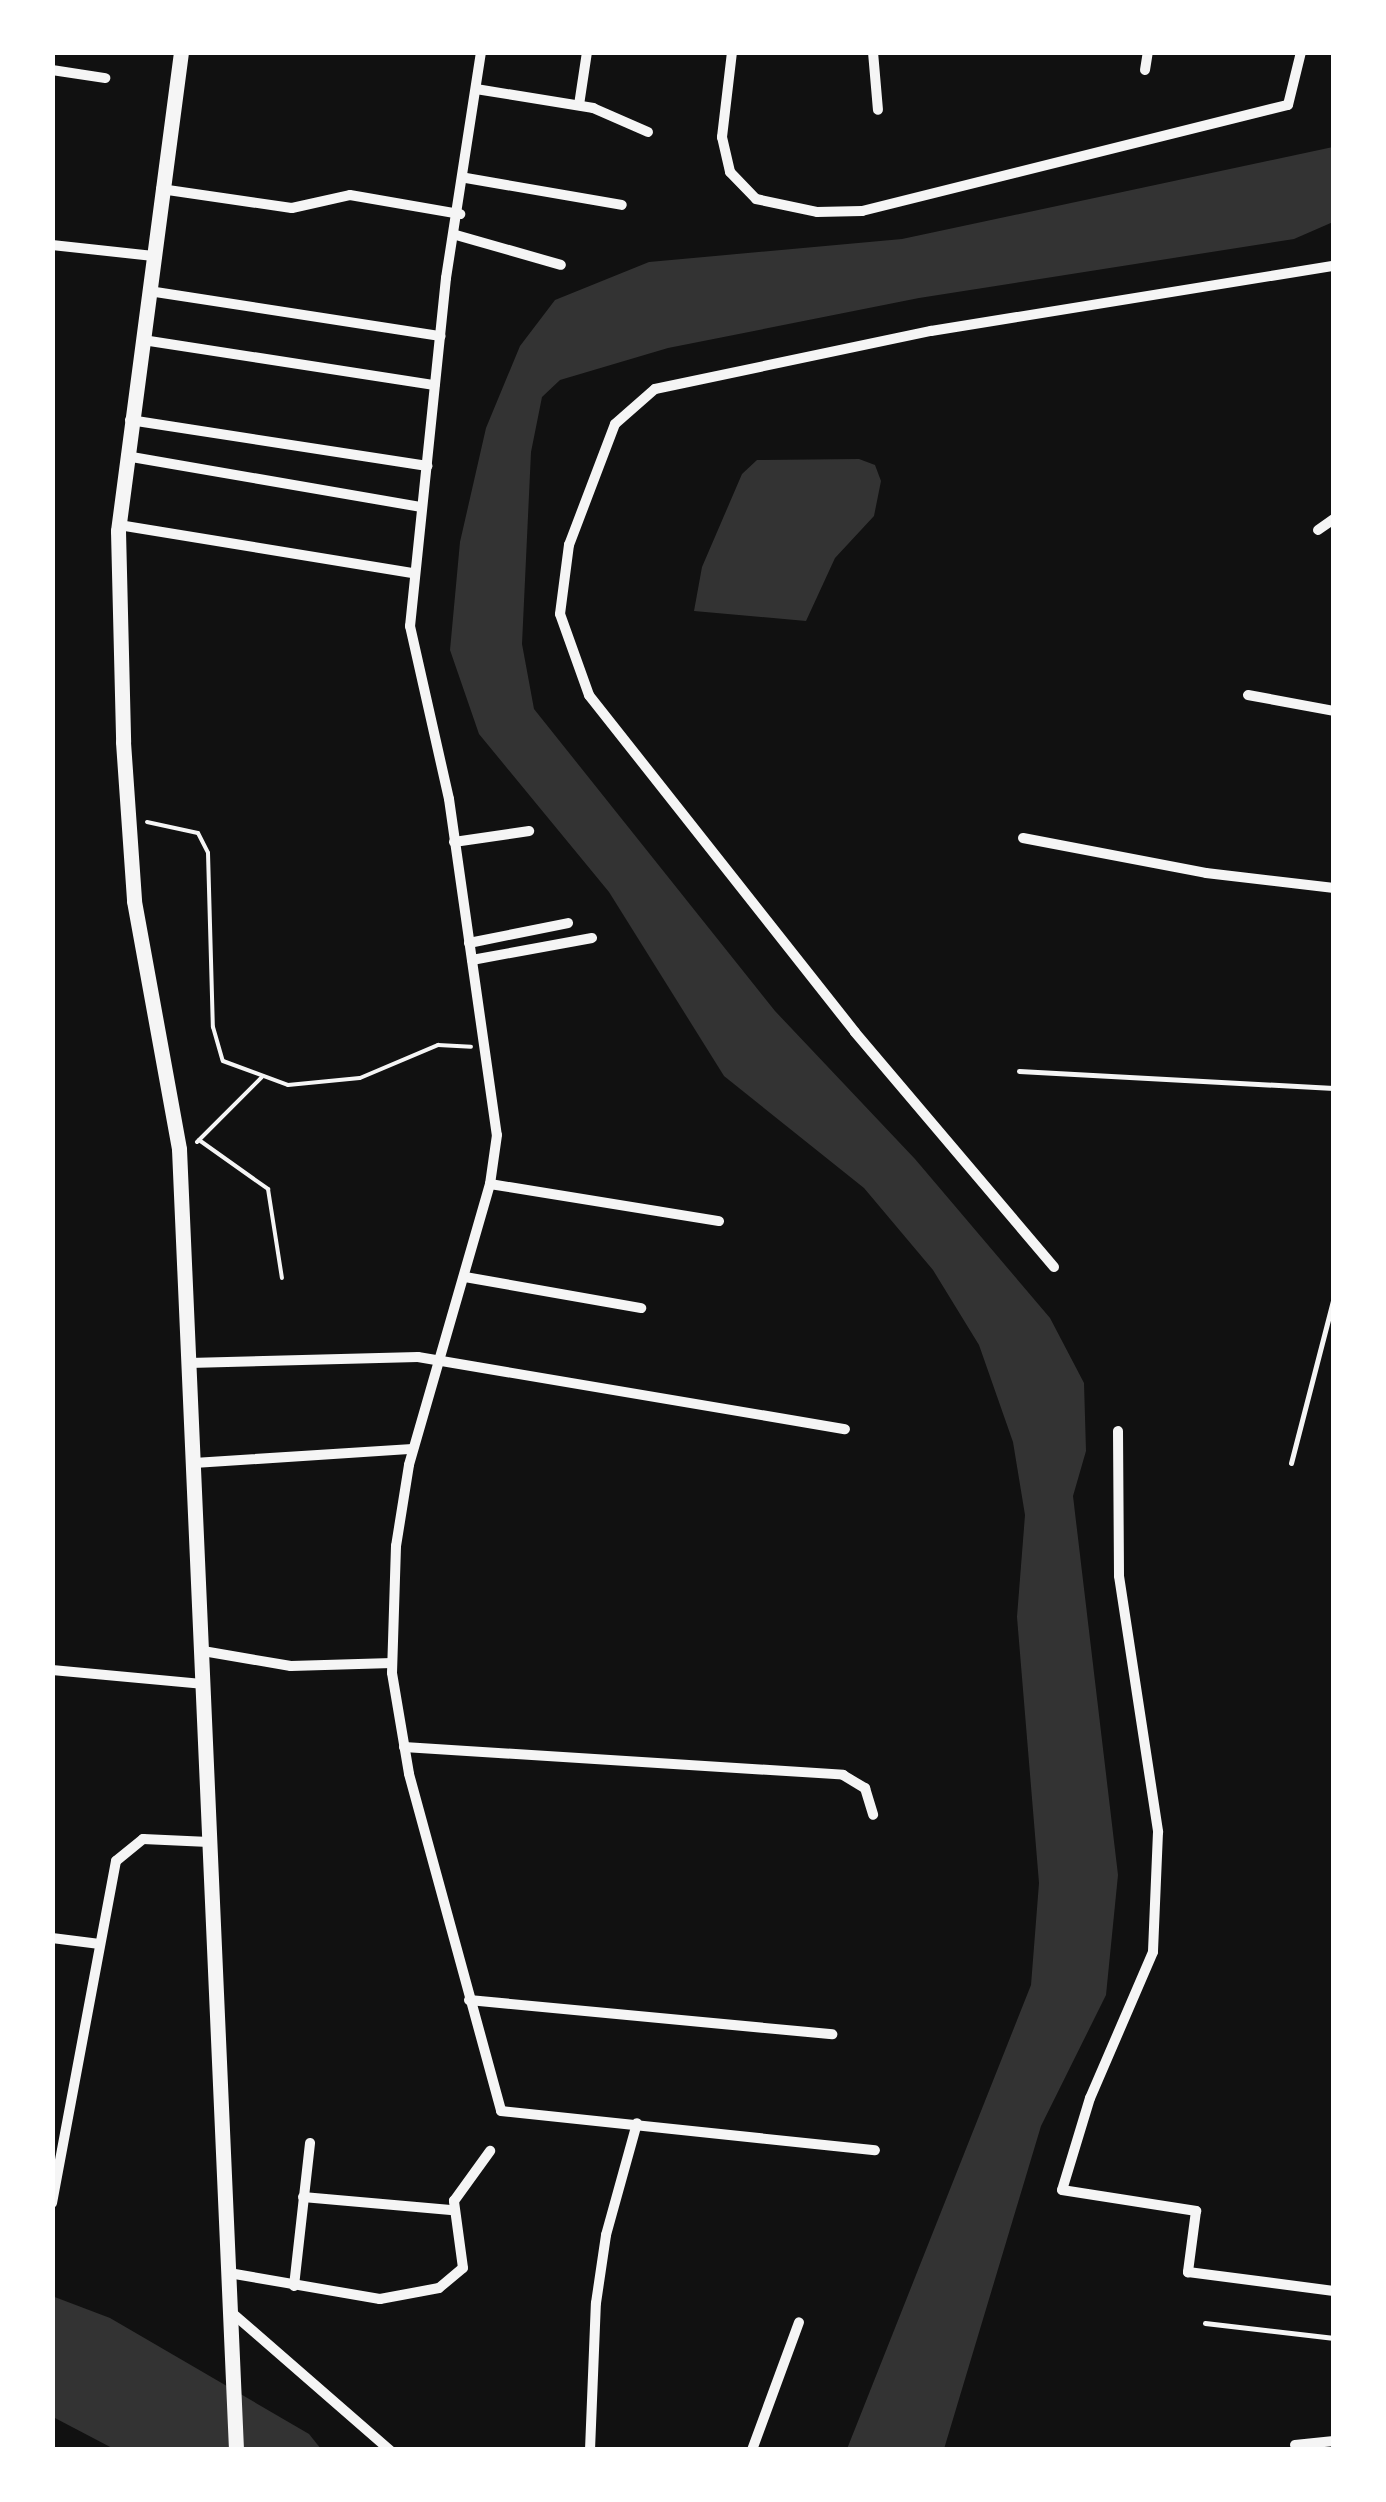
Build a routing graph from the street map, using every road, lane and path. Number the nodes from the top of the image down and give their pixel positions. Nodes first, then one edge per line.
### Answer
1 (181, 52) edge
2 (480, 52) edge
3 (588, 52) edge
4 (732, 52) edge
5 (873, 52) edge
6 (1148, 52) edge
7 (1301, 52) edge
8 (52, 70) edge
9 (1145, 70) dead end
10 (105, 78) dead end
11 (476, 89) junction
12 (579, 105) junction
13 (878, 110) dead end
14 (648, 132) dead end
15 (466, 178) junction
16 (162, 188) junction
17 (622, 206) dead end
18 (460, 214) junction
19 (456, 235) junction
20 (52, 246) edge
21 (153, 256) junction
22 (561, 265) dead end
23 (1334, 266) edge
24 (149, 291) junction
25 (440, 336) junction
26 (143, 340) junction
27 (435, 384) junction
28 (130, 420) junction
29 (126, 456) junction
30 (427, 466) junction
31 (422, 507) junction
32 (1334, 518) edge
33 (119, 525) junction
34 (1318, 530) dead end
35 (412, 573) junction
36 (1248, 695) dead end
37 (1334, 711) edge
38 (127, 819) junction
39 (530, 831) dead end
40 (1023, 838) dead end
41 (454, 842) junction
42 (1334, 888) edge
43 (568, 923) dead end
44 (592, 938) dead end
45 (470, 943) junction
46 (472, 960) junction
47 (486, 1048) junction
48 (1019, 1071) dead end
49 (261, 1078) junction
50 (1334, 1088) edge
51 (490, 1184) junction
52 (719, 1221) dead end
53 (1054, 1267) dead end
54 (465, 1277) junction
55 (282, 1278) dead end
56 (1334, 1297) edge
57 (641, 1308) dead end
58 (440, 1360) junction
59 (189, 1363) junction
60 (845, 1429) dead end
61 (1118, 1431) dead end
62 (413, 1449) junction
63 (194, 1463) junction
64 (1291, 1464) dead end
65 (203, 1651) junction
66 (392, 1662) junction
67 (52, 1670) edge
68 (205, 1684) junction
69 (404, 1746) junction
70 (873, 1815) dead end
71 (209, 1842) junction
72 (52, 1938) edge
73 (100, 1944) junction
74 (469, 2000) junction
75 (832, 2034) dead end
76 (637, 2124) junction
77 (310, 2144) dead end
78 (876, 2150) dead end
79 (490, 2152) dead end
80 (304, 2197) junction
81 (52, 2203) edge
82 (453, 2210) junction
83 (229, 2274) junction
84 (294, 2286) junction
85 (1334, 2290) edge
86 (231, 2312) junction
87 (799, 2322) dead end
88 (1205, 2323) dead end
89 (1334, 2338) edge
90 (1334, 2441) edge
91 (1295, 2445) dead end
92 (236, 2450) edge
93 (390, 2450) edge
94 (590, 2450) edge
95 (752, 2450) edge

1 - 16 main road
2 - 11 street
3 - 12 street
4 - 7 street
5 - 13 street
6 - 9 street
8 - 10 street
11 - 12 street
11 - 15 street
12 - 14 street
15 - 17 street
15 - 18 street
16 - 18 street
16 - 21 main road
18 - 19 street
19 - 22 street
19 - 25 street
20 - 21 street
21 - 24 main road
23 - 53 street
24 - 25 street
24 - 26 main road
25 - 27 street
26 - 27 street
26 - 28 main road
27 - 30 street
28 - 29 main road
28 - 30 street
29 - 31 street
29 - 33 main road
30 - 31 street
31 - 35 street
32 - 34 street
33 - 35 street
33 - 38 main road
35 - 41 street
36 - 37 street
38 - 49 path
38 - 59 main road
39 - 41 street
40 - 42 street
41 - 45 street
43 - 45 street
44 - 46 street
45 - 46 street
46 - 47 street
47 - 49 path
47 - 51 street
48 - 50 lane
49 - 55 path
51 - 52 street
51 - 54 street
54 - 57 street
54 - 58 street
56 - 64 lane
58 - 59 street
58 - 60 street
58 - 62 street
59 - 63 main road
61 - 85 street
62 - 63 street
62 - 66 street
63 - 65 main road
65 - 66 street
65 - 68 main road
66 - 69 street
67 - 68 street
68 - 71 main road
69 - 70 street
69 - 74 street
71 - 73 street
71 - 83 main road
72 - 73 street
73 - 81 street
74 - 75 street
74 - 76 street
76 - 78 street
76 - 94 street
77 - 80 street
79 - 82 street
80 - 82 street
80 - 84 street
82 - 84 street
83 - 84 street
83 - 86 main road
86 - 92 main road
86 - 93 street
87 - 95 street
88 - 89 lane
90 - 91 street

